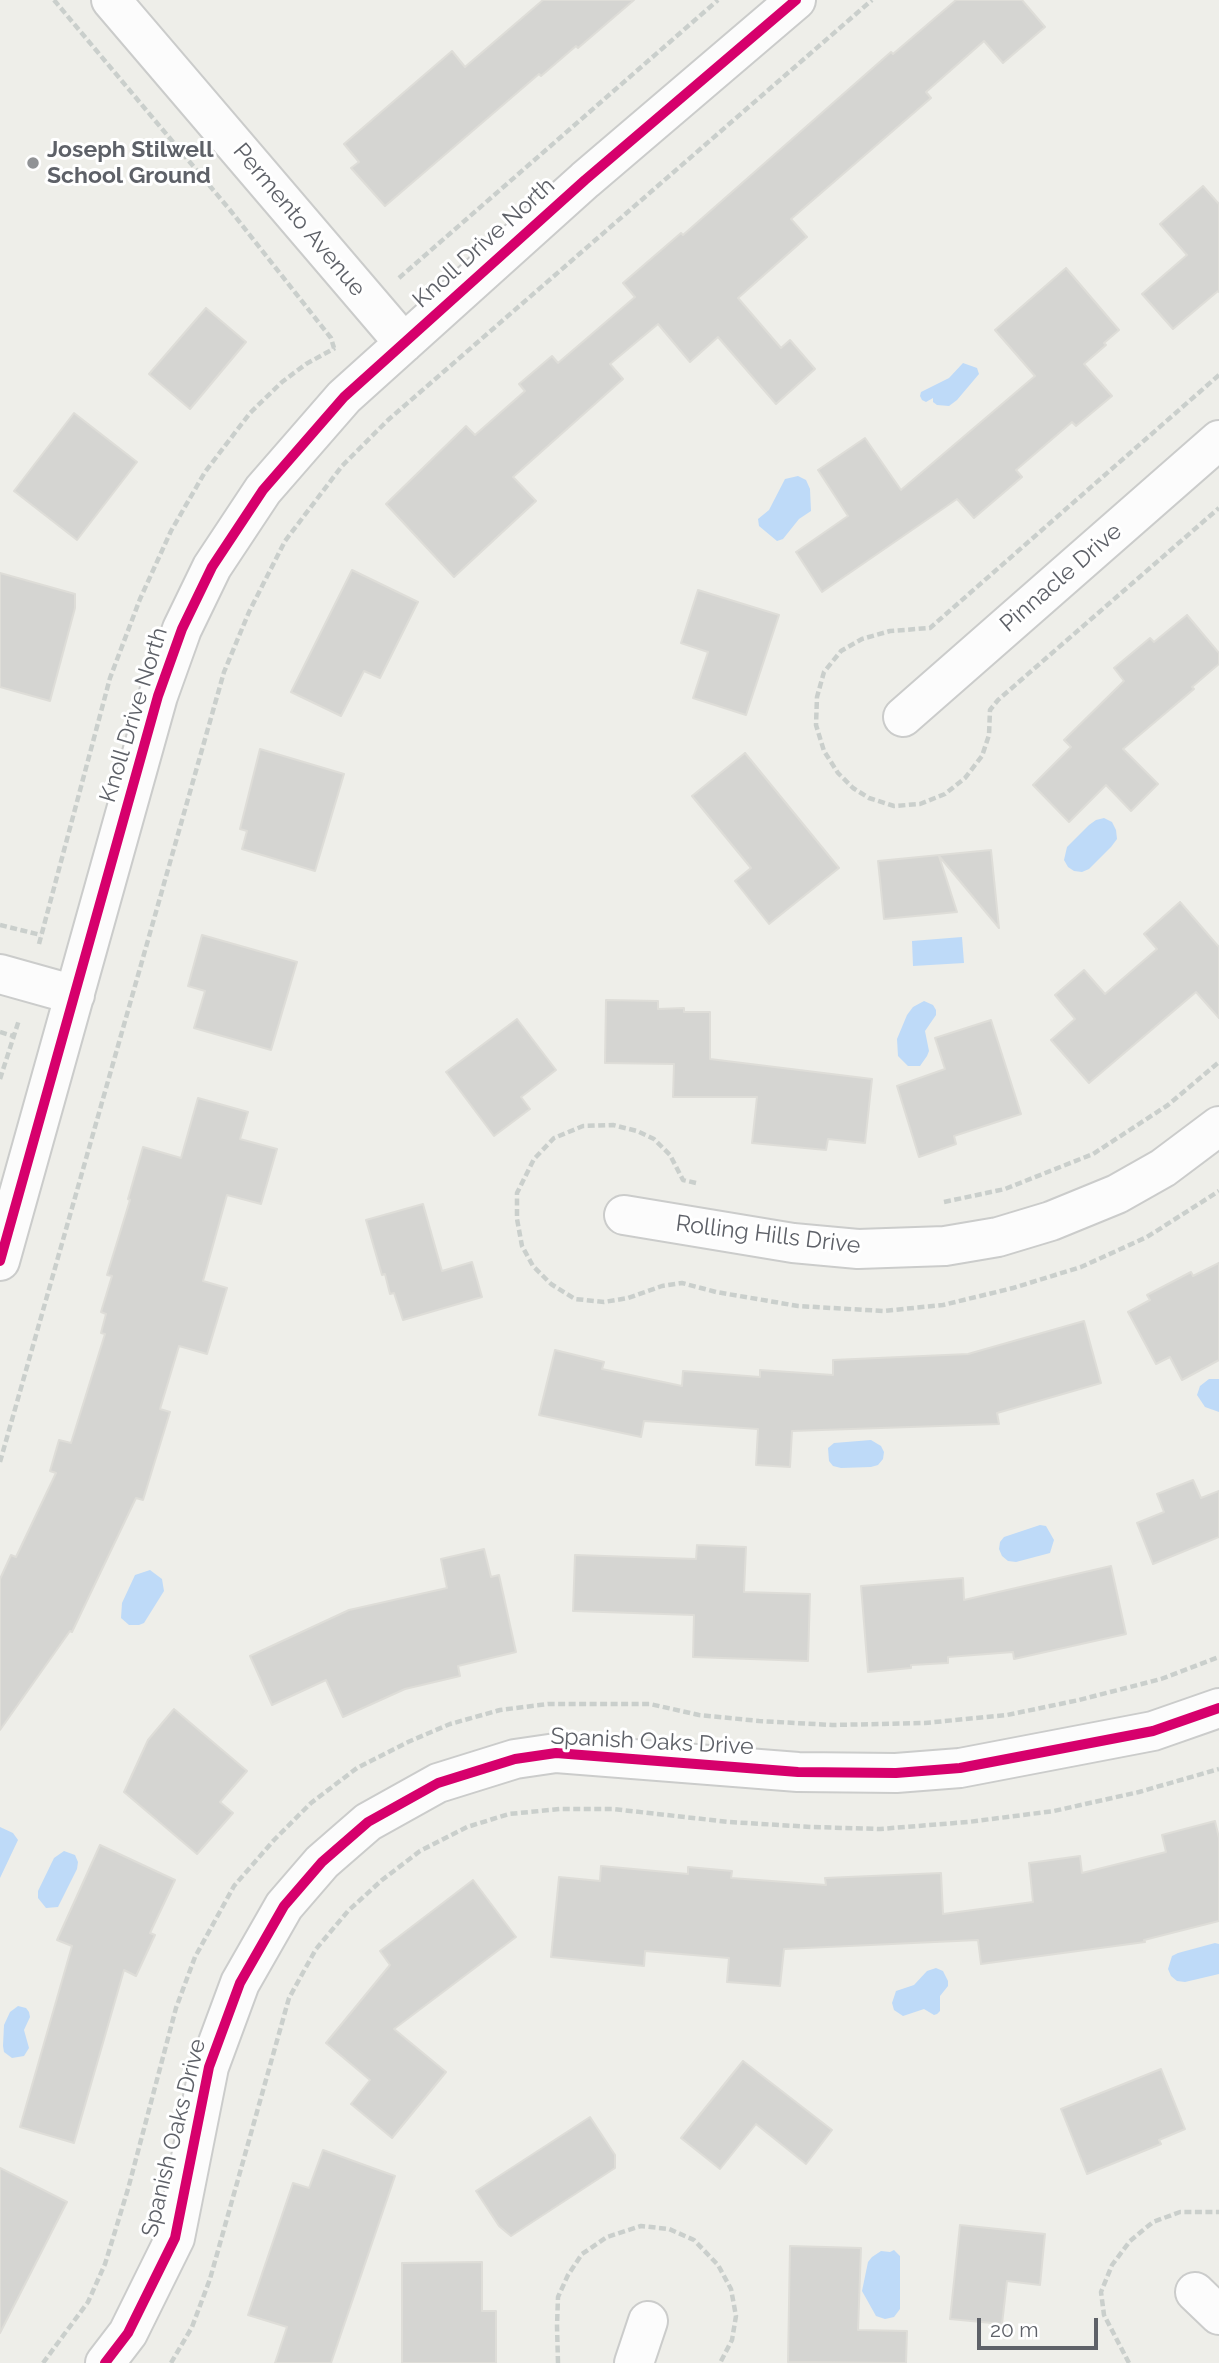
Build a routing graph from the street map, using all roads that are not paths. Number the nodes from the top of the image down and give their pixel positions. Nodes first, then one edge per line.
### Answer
1 (111, 0) edge
2 (796, 0) edge
3 (404, 343) junction
4 (1219, 440) edge
5 (903, 717) dead end
6 (0, 974) edge
7 (75, 995) junction
8 (1219, 1126) edge
9 (624, 1215) dead end
10 (0, 1261) edge
11 (1219, 1708) edge
12 (648, 2321) dead end
13 (105, 2363) edge
14 (634, 2363) edge

1 - 3 street, Permento Avenue
2 - 3 street, Knoll Drive North
3 - 7 street, Knoll Drive North
4 - 5 street, Pinnacle Drive
6 - 7 street
7 - 10 street, Knoll Drive North
8 - 9 street, Rolling Hills Drive
11 - 13 street, Spanish Oaks Drive
12 - 14 street

